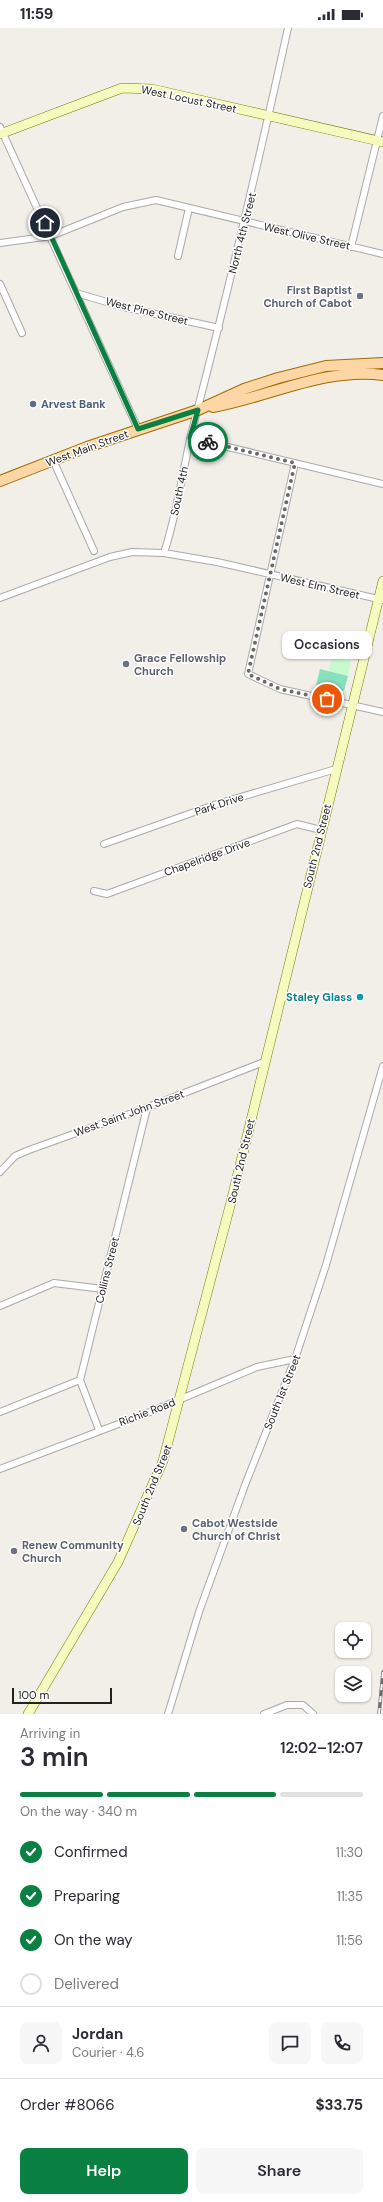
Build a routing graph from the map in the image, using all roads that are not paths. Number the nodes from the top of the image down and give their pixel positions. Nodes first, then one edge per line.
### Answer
1 (288, 28) edge
2 (383, 116) edge
3 (268, 117) junction
4 (1, 131) edge
5 (380, 142) edge
6 (189, 208) junction
7 (245, 222) junction
8 (50, 236) junction
9 (0, 243) edge
10 (351, 247) junction
11 (383, 254) edge
12 (178, 256) dead end
13 (0, 284) edge
14 (76, 293) junction
15 (219, 328) junction
16 (22, 333) dead end
17 (383, 363) edge
18 (383, 375) edge
19 (198, 410) junction
20 (138, 429) junction
21 (190, 438) junction
22 (53, 460) junction
23 (295, 463) junction
24 (0, 481) edge
25 (383, 484) edge
26 (94, 551) dead end
27 (164, 553) junction
28 (270, 575) junction
29 (383, 581) edge
30 (0, 598) edge
31 (381, 600) edge
32 (352, 704) junction
33 (383, 712) edge
34 (336, 769) junction
35 (321, 830) junction
36 (104, 844) dead end
37 (94, 891) dead end
38 (264, 1062) junction
39 (383, 1066) edge
40 (147, 1108) junction
41 (0, 1172) edge
42 (103, 1289) junction
43 (0, 1306) edge
44 (296, 1359) junction
45 (80, 1380) junction
46 (181, 1399) junction
47 (0, 1412) edge
48 (99, 1430) junction
49 (0, 1469) edge
50 (28, 1714) edge
51 (168, 1714) edge
52 (264, 1714) edge
53 (313, 1714) edge

1 - 3 street, North 4th Street
2 - 5 street
3 - 4 main road, West Locust Street
3 - 5 main road, West Locust Street
3 - 7 street, North 4th Street
4 - 8 street
5 - 10 street
6 - 7 street, West Olive Street
6 - 8 street, West Olive Street
6 - 12 street
7 - 10 street, West Olive Street
7 - 15 street, North 4th Street
8 - 9 street, West Olive Street
8 - 14 street
10 - 11 street, West Olive Street
13 - 16 street
14 - 15 street, West Pine Street
14 - 20 street
15 - 19 street, North 4th Street
17 - 19 main road, West Main Street
18 - 19 main road, West Main Street
19 - 20 main road, West Main Street
19 - 21 street, North 4th Street
20 - 22 main road, West Main Street
21 - 23 street
21 - 27 street, South 4th
22 - 24 main road, West Main Street
22 - 26 street
23 - 25 street
23 - 28 street
27 - 28 street, West Elm Street
27 - 30 street, West Elm Street
28 - 31 street, West Elm Street
28 - 32 street
29 - 31 main road, South 2nd Street
31 - 32 main road, South 2nd Street
32 - 33 street
32 - 34 main road, South 2nd Street
34 - 35 main road, South 2nd Street
34 - 36 street, Park Drive
35 - 37 street, Chapelridge Drive
35 - 38 main road, South 2nd Street
38 - 40 street, West Saint John Street
38 - 46 main road, South 2nd Street
39 - 44 street, South 1st Street
40 - 41 street, West Saint John Street
40 - 42 street, Collins Street
42 - 43 street
42 - 45 street, Collins Street
44 - 46 street, Richie Road
44 - 51 street, South 1st Street
45 - 47 street
45 - 48 street
46 - 48 street, Richie Road
46 - 50 main road, South 2nd Street
48 - 49 street, Richie Road
52 - 53 street

